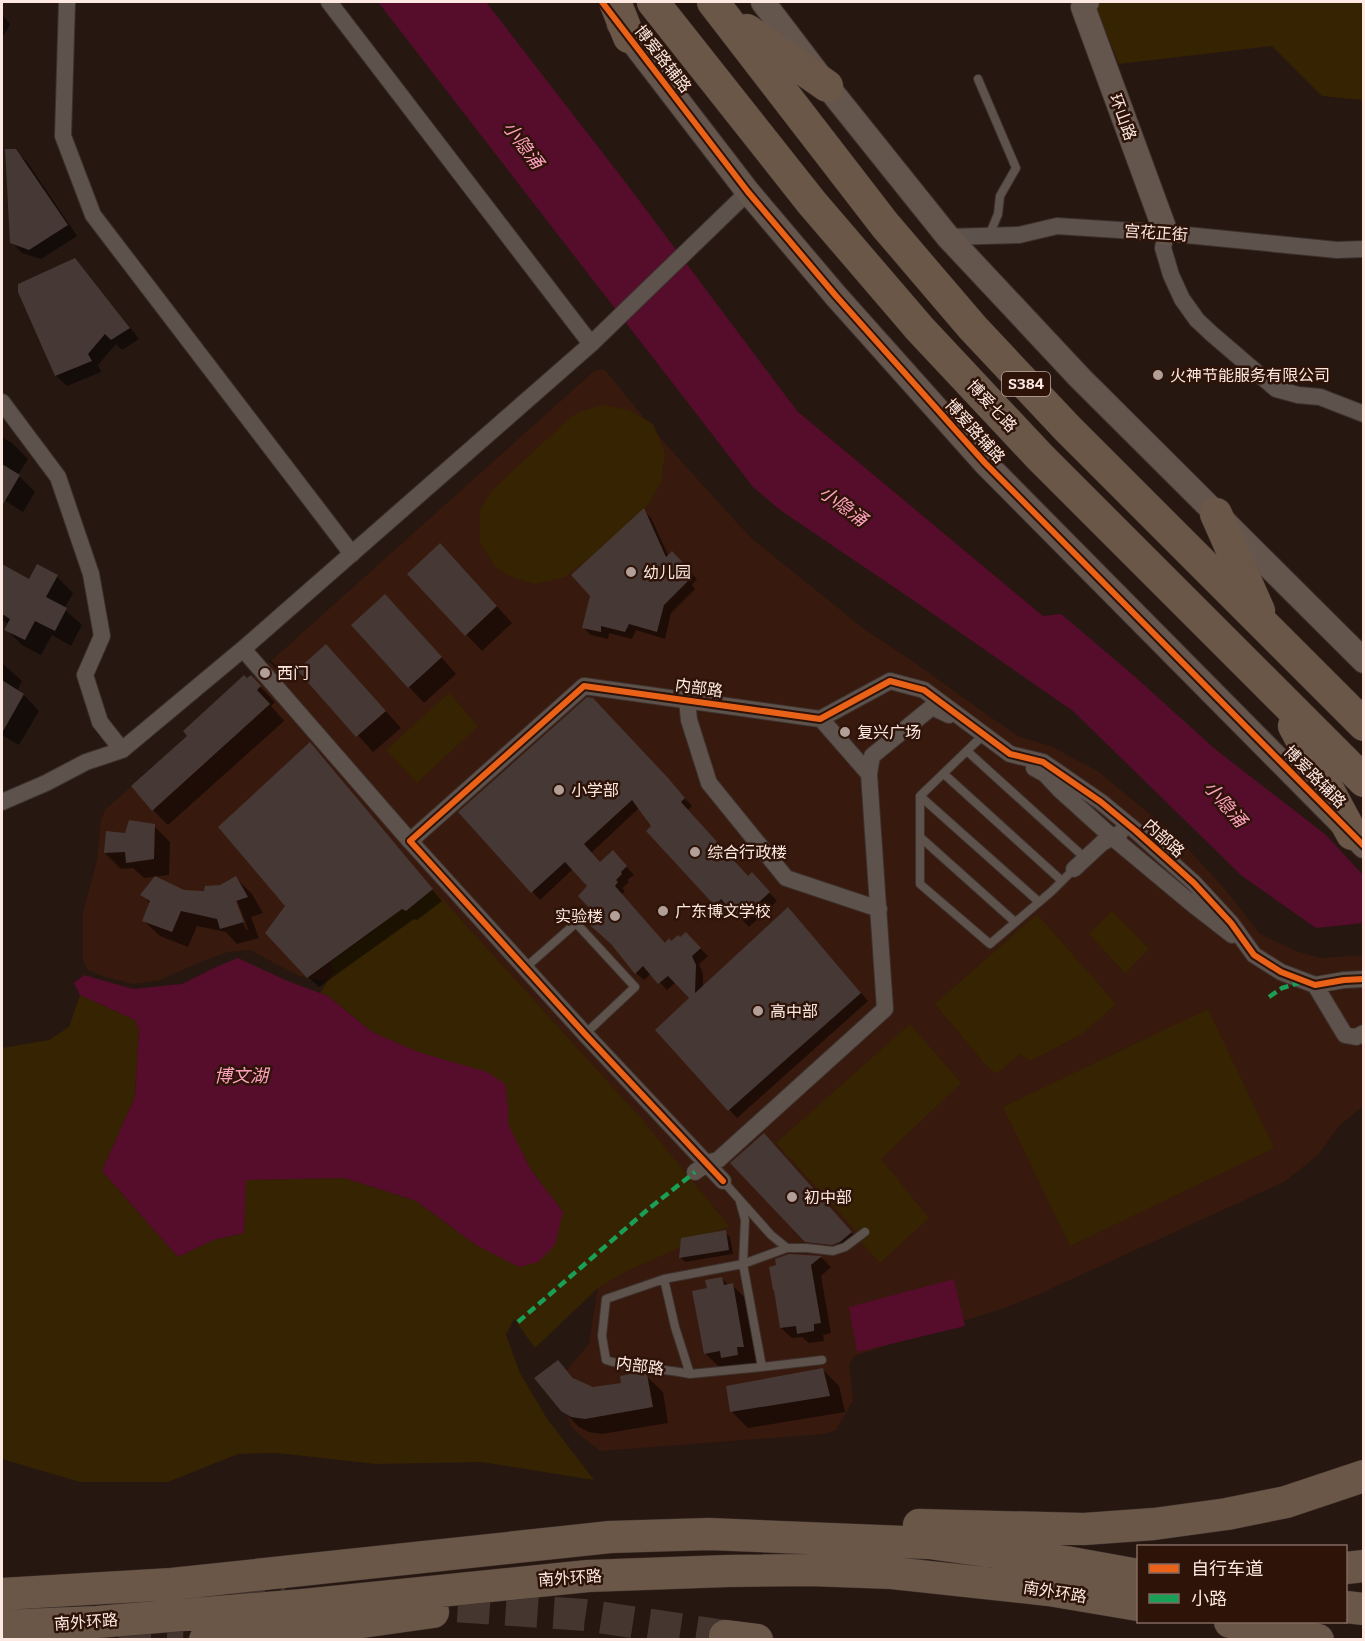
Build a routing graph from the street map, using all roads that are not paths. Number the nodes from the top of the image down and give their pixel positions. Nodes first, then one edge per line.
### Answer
1 (67, 2) edge
2 (329, 2) edge
3 (602, 2) edge
4 (615, 2) edge
5 (653, 2) edge
6 (763, 2) edge
7 (1087, 2) edge
8 (718, 7) edge
9 (629, 37) junction
10 (978, 79) dead end
11 (827, 86) junction
12 (748, 192) junction
13 (1166, 233) junction
14 (989, 236) junction
15 (948, 237) junction
16 (1364, 249) edge
17 (596, 340) junction
18 (2, 402) edge
19 (1364, 414) edge
20 (1216, 514) junction
21 (352, 554) junction
22 (1266, 628) junction
23 (243, 650) junction
24 (1364, 661) edge
25 (1278, 696) junction
26 (687, 700) junction
27 (821, 719) junction
28 (967, 722) junction
29 (1364, 725) edge
30 (984, 736) junction
31 (122, 750) junction
32 (967, 752) junction
33 (1010, 754) junction
34 (869, 774) junction
35 (944, 774) junction
36 (1364, 781) edge
37 (920, 796) junction
38 (2, 802) edge
39 (1131, 827) junction
40 (920, 837) junction
41 (1112, 837) junction
42 (1358, 840) edge
43 (410, 841) junction
44 (1074, 870) junction
45 (1039, 902) junction
46 (879, 909) junction
47 (1015, 922) junction
48 (1243, 940) junction
49 (525, 968) junction
50 (1364, 979) edge
51 (1314, 985) junction
52 (1364, 1033) edge
53 (585, 1034) junction
54 (701, 1168) junction
55 (723, 1181) joint
56 (738, 1198) junction
57 (865, 1232) dead end
58 (787, 1248) junction
59 (743, 1264) junction
60 (664, 1279) junction
61 (822, 1360) dead end
62 (762, 1367) junction
63 (690, 1374) junction
64 (1364, 1476) edge
65 (709, 1534) junction
66 (1066, 1562) junction
67 (1137, 1565) edge
68 (1364, 1566) edge
69 (1347, 1568) edge
70 (658, 1573) junction
71 (1137, 1575) edge
72 (2, 1594) edge
73 (1137, 1605) edge
74 (1347, 1607) edge
75 (1364, 1609) edge
76 (1237, 1623) edge
77 (2, 1626) edge
78 (724, 1636) dead end
79 (256, 1637) edge
80 (205, 1640) edge
81 (757, 1640) edge
82 (1318, 1640) edge

1 - 21 street
2 - 17 street
3 - 9 street, 博爱路辅路
4 - 9 highway
5 - 25 highway, 博爱七路 / S384
6 - 11 street
7 - 13 street, 环山路
8 - 11 highway
8 - 22 highway, S384
9 - 12 street, 博爱路辅路
10 - 14 lane
11 - 15 street
12 - 17 street
12 - 42 street, 博爱路辅路
13 - 14 street, 宫花正街
13 - 16 street, 宫花正街
13 - 19 street
14 - 15 street, 宫花正街
15 - 20 street
17 - 21 street
18 - 31 street
20 - 22 highway
20 - 24 street
21 - 23 street
22 - 29 highway, S384
23 - 31 street
23 - 43 street
25 - 36 highway, 博爱七路 / S384
25 - 42 highway
26 - 27 street, 内部路
26 - 43 street, 内部路
26 - 46 street
27 - 28 street, 内部路
27 - 34 street
28 - 30 street, 内部路
28 - 34 street, 内部路
30 - 32 lane
30 - 33 street, 内部路
31 - 38 street
32 - 35 lane
32 - 44 lane
33 - 39 street, 内部路
33 - 41 street, 内部路
34 - 46 street, 内部路
35 - 37 lane
35 - 44 lane
37 - 40 lane
37 - 45 lane
39 - 41 street
39 - 48 street, 内部路
40 - 47 lane
40 - 47 lane
41 - 44 street
41 - 48 street, 内部路
43 - 49 street
44 - 45 lane
45 - 47 lane
46 - 54 street, 内部路
48 - 51 street, 内部路
49 - 53 street
49 - 53 lane
50 - 51 street
51 - 52 street
53 - 54 street
54 - 55 street
55 - 56 lane
56 - 58 lane
56 - 59 lane
57 - 58 lane
58 - 59 lane, 内部路
59 - 60 lane, 内部路
59 - 62 lane
60 - 63 lane, 内部路
60 - 63 lane, 内部路
61 - 62 lane, 内部路
62 - 63 lane, 内部路
64 - 65 highway
65 - 66 highway, 南外环路
65 - 72 highway, 南外环路
66 - 67 highway
66 - 71 highway
68 - 69 highway
70 - 73 highway, 南外环路
70 - 77 highway, 南外环路
70 - 79 highway
74 - 75 highway
76 - 82 highway
78 - 81 highway
79 - 80 highway

